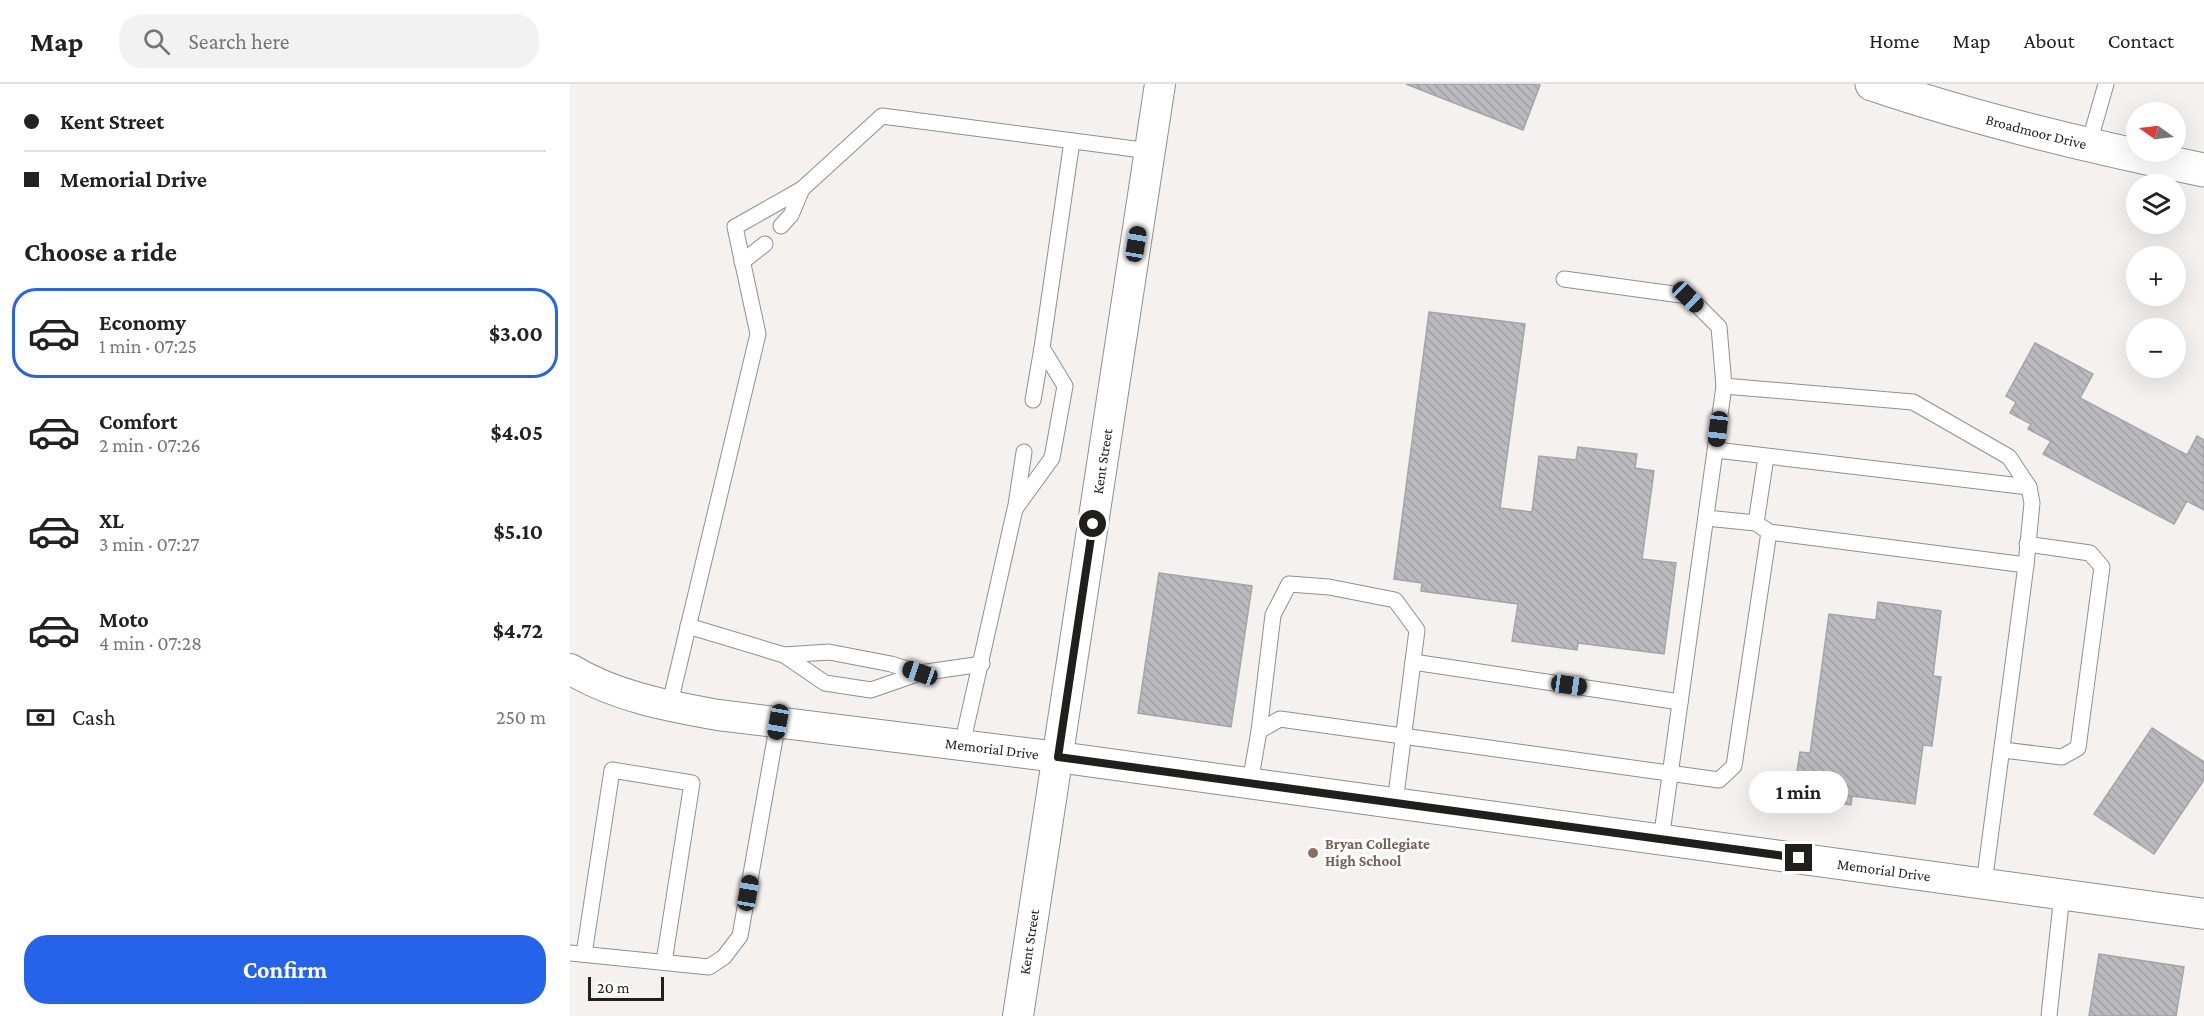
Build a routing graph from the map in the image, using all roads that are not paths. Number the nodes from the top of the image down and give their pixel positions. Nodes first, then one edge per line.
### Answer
1 (1160, 84) edge
2 (1872, 84) edge
3 (2106, 84) edge
4 (1072, 141) junction
5 (2088, 147) junction
6 (1150, 151) junction
7 (2204, 171) edge
8 (802, 189) junction
9 (781, 226) dead end
10 (765, 244) dead end
11 (742, 262) junction
12 (1564, 279) dead end
13 (1042, 348) junction
14 (1724, 386) junction
15 (1033, 400) dead end
16 (1716, 450) junction
17 (1024, 452) dead end
18 (1766, 457) junction
19 (2028, 488) junction
20 (1015, 509) junction
21 (1706, 518) junction
22 (1762, 528) junction
23 (2027, 544) junction
24 (2026, 565) junction
25 (688, 626) junction
26 (784, 655) junction
27 (1413, 662) junction
28 (982, 664) junction
29 (570, 669) edge
30 (920, 673) junction
31 (1680, 702) junction
32 (669, 706) junction
33 (778, 722) junction
34 (1259, 731) junction
35 (1405, 735) junction
36 (962, 745) junction
37 (2003, 750) junction
38 (1058, 757) junction
39 (1670, 774) junction
40 (1250, 783) junction
41 (1395, 803) junction
42 (1661, 840) junction
43 (1984, 884) junction
44 (2062, 894) junction
45 (2204, 914) edge
46 (577, 954) edge
47 (664, 962) junction
48 (1018, 1016) edge
49 (2049, 1016) edge

1 - 6 street, Kent Street
2 - 5 street, Broadmoor Drive
3 - 5 lane
4 - 6 lane
4 - 8 lane
4 - 13 lane
5 - 7 street, Broadmoor Drive
6 - 38 street, Kent Street
8 - 9 lane
8 - 11 lane
10 - 11 lane
11 - 25 lane
12 - 14 lane
13 - 15 lane
13 - 20 lane
14 - 16 lane
14 - 19 lane
16 - 18 lane
16 - 21 lane
17 - 20 lane
18 - 19 lane
18 - 22 lane
19 - 23 lane
20 - 28 lane
21 - 22 lane
21 - 31 lane
22 - 24 lane
22 - 39 lane
23 - 24 lane
23 - 37 lane
24 - 37 lane
25 - 26 lane
25 - 32 lane
26 - 30 lane
26 - 30 lane
27 - 31 lane
27 - 34 lane
27 - 35 lane
28 - 30 lane
28 - 36 lane
29 - 32 street, Memorial Drive
31 - 39 lane
32 - 33 street, Memorial Drive
33 - 36 street, Memorial Drive
33 - 47 lane
34 - 35 lane
34 - 40 lane
35 - 39 lane
35 - 41 lane
36 - 38 street, Memorial Drive
37 - 43 lane
38 - 40 street, Memorial Drive
38 - 48 street, Kent Street
39 - 42 lane
40 - 41 street, Memorial Drive
41 - 42 street, Memorial Drive
42 - 43 street, Memorial Drive
43 - 44 street, Memorial Drive
44 - 45 street, Memorial Drive
44 - 49 lane
46 - 47 lane
46 - 47 lane

